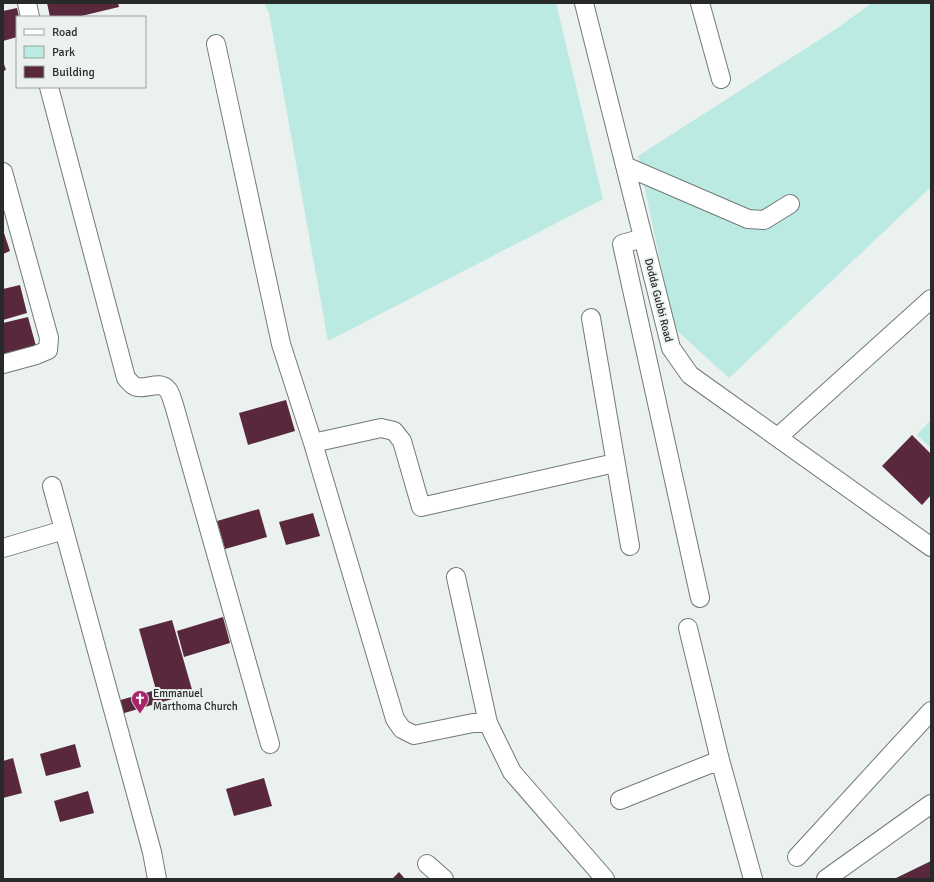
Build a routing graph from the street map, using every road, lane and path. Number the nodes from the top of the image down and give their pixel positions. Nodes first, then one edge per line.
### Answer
1 (27, 3) edge
2 (584, 3) edge
3 (700, 3) edge
4 (30, 16) edge
5 (216, 44) dead end
6 (721, 79) dead end
7 (49, 88) edge
8 (625, 166) junction
9 (3, 172) edge
10 (790, 204) dead end
11 (643, 238) junction
12 (931, 299) edge
13 (591, 318) dead end
14 (3, 364) edge
15 (778, 437) junction
16 (313, 442) junction
17 (615, 463) junction
18 (52, 486) dead end
19 (64, 530) junction
20 (928, 540) edge
21 (630, 546) dead end
22 (3, 548) edge
23 (456, 577) dead end
24 (700, 598) dead end
25 (688, 628) dead end
26 (931, 710) edge
27 (488, 723) junction
28 (270, 744) dead end
29 (720, 760) junction
30 (620, 800) dead end
31 (931, 804) edge
32 (797, 857) dead end
33 (427, 864) dead end
34 (157, 879) edge
35 (444, 879) edge
36 (605, 879) edge
37 (753, 879) edge
38 (826, 879) edge

1 - 4 street
2 - 8 street, Dodda Gubbi Road
3 - 6 street
5 - 16 street
7 - 28 street
8 - 10 street
8 - 11 street, Dodda Gubbi Road
9 - 14 street
11 - 15 street, Dodda Gubbi Road
11 - 24 street
12 - 15 street
13 - 17 street
15 - 20 street, Dodda Gubbi Road
16 - 17 street
16 - 27 street
17 - 21 street
18 - 19 street
19 - 22 street
19 - 34 street
23 - 27 street
25 - 29 street
26 - 32 street
27 - 36 street
29 - 30 street
29 - 37 street
31 - 38 street
33 - 35 street

